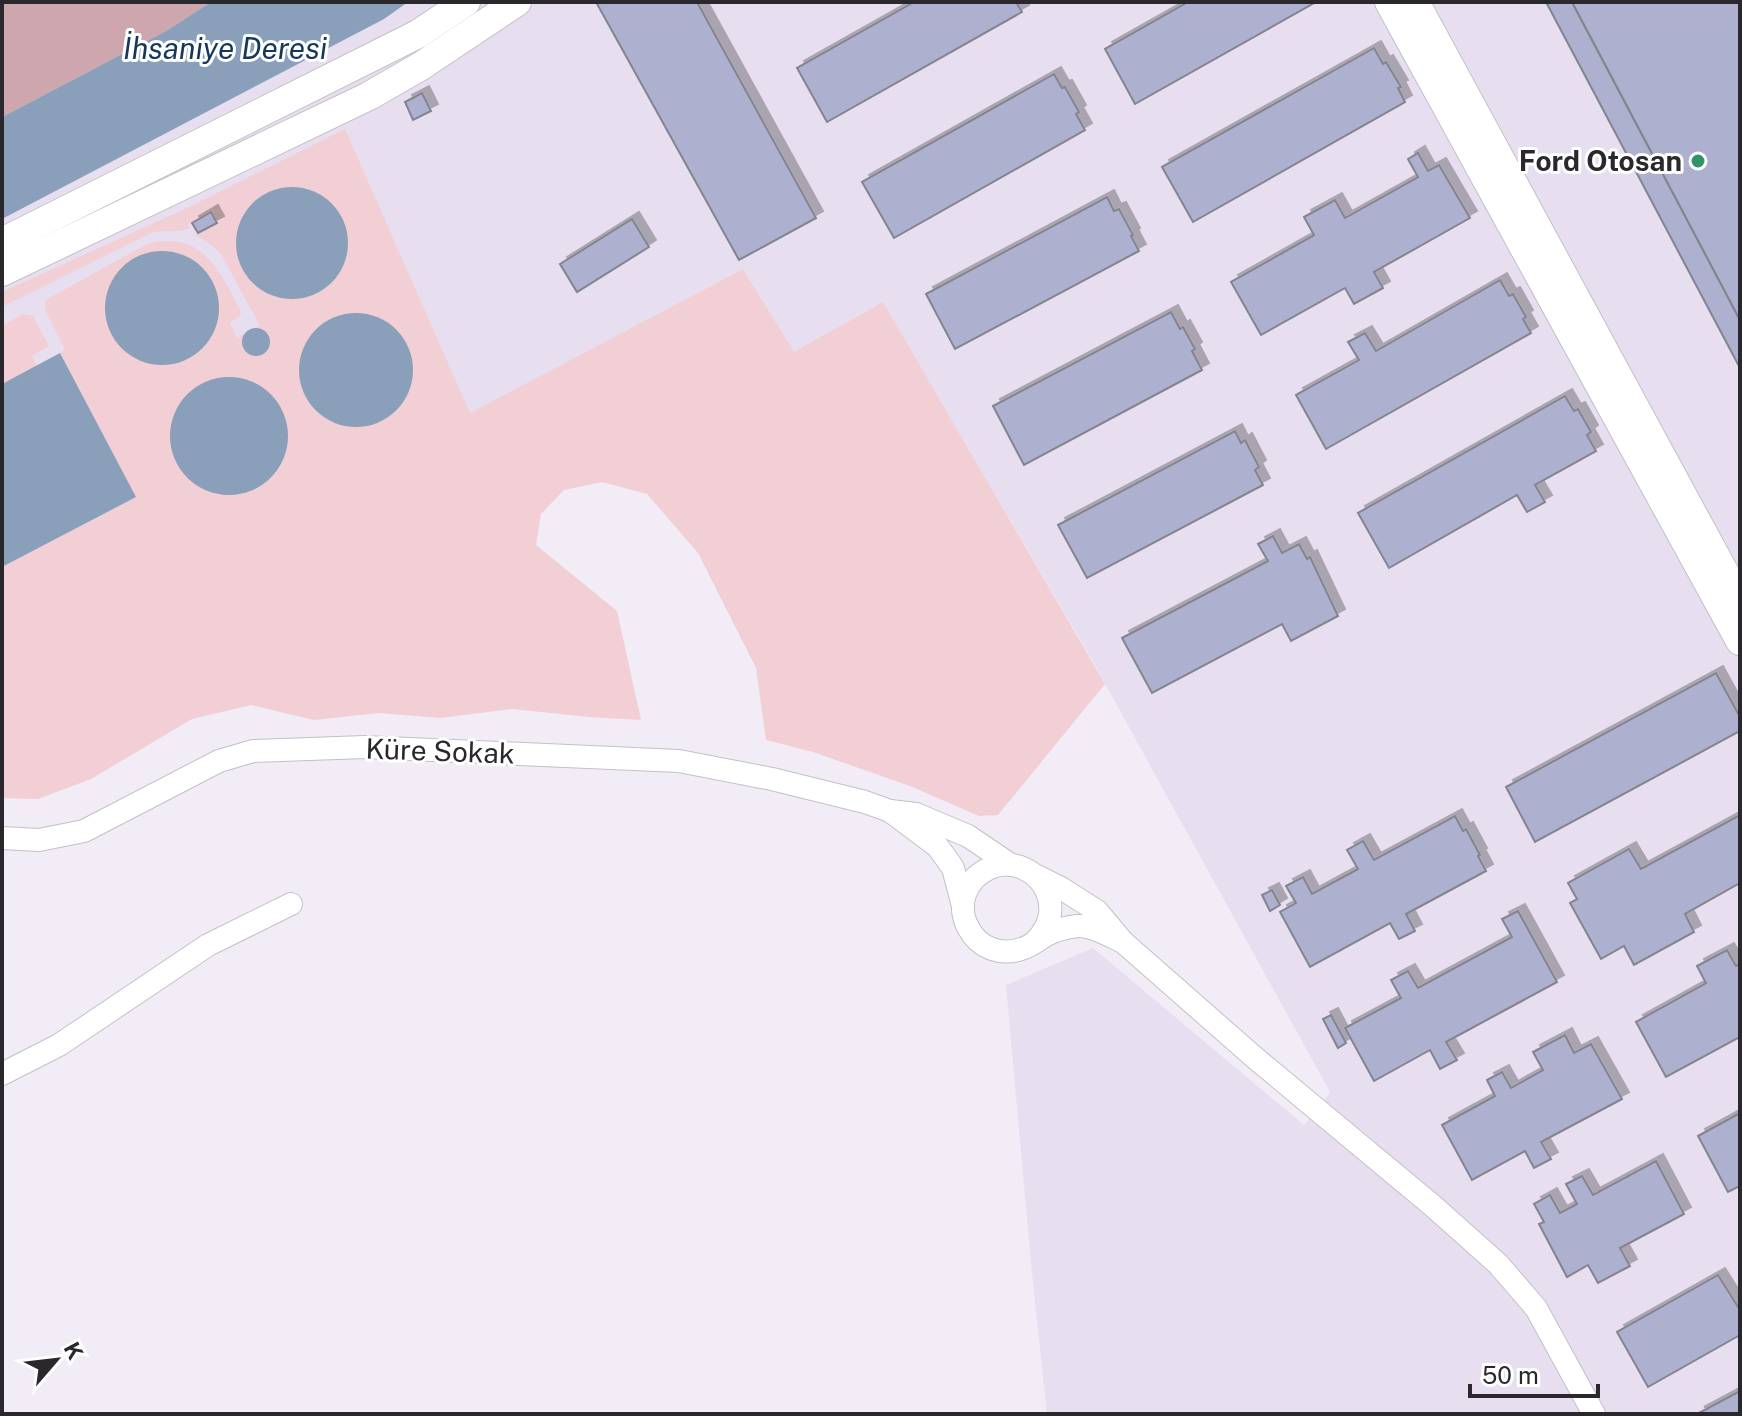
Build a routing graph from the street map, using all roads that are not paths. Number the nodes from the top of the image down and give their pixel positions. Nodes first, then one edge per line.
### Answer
1 (466, 2) edge
2 (517, 2) edge
3 (1389, 2) edge
4 (1415, 2) edge
5 (2, 242) edge
6 (2, 272) edge
7 (1740, 601) edge
8 (1740, 641) edge
9 (890, 811) junction
10 (2, 838) edge
11 (1011, 865) junction
12 (1037, 876) junction
13 (291, 904) dead end
14 (963, 907) junction
15 (1036, 941) junction
16 (1123, 942) junction
17 (2, 1074) edge
18 (1594, 1414) edge

1 - 5 main road
2 - 6 main road
3 - 8 main road
4 - 7 main road
9 - 10 street, Küre Sokak
9 - 11 street
9 - 14 street
11 - 12 street
11 - 14 street
12 - 15 street
12 - 16 street
13 - 17 street
14 - 15 street
15 - 16 street
16 - 18 street

